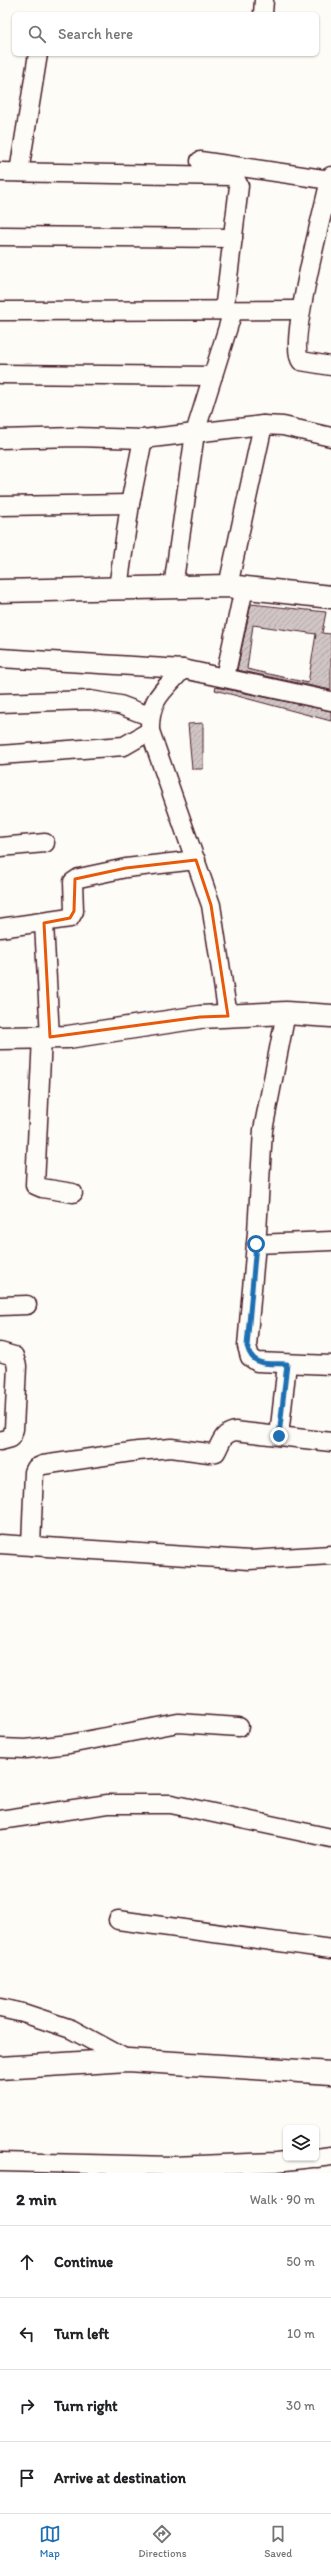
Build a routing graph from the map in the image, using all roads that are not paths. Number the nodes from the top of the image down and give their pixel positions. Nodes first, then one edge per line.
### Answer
1 (264, 0) edge
2 (262, 12) edge
3 (38, 56) edge
4 (200, 161) dead end
5 (0, 172) edge
6 (19, 172) junction
7 (237, 173) junction
8 (330, 178) edge
9 (328, 202) edge
10 (0, 236) edge
11 (233, 238) junction
12 (228, 310) junction
13 (300, 310) junction
14 (0, 311) edge
15 (331, 366) edge
16 (0, 374) edge
17 (213, 376) junction
18 (263, 425) junction
19 (195, 433) junction
20 (331, 437) edge
21 (0, 439) edge
22 (143, 439) junction
23 (130, 504) junction
24 (0, 506) edge
25 (173, 587) junction
26 (236, 587) junction
27 (118, 588) junction
28 (0, 591) edge
29 (331, 597) edge
30 (0, 658) edge
31 (183, 670) junction
32 (225, 677) junction
33 (331, 701) edge
34 (0, 703) edge
35 (150, 723) junction
36 (0, 755) edge
37 (46, 843) dead end
38 (0, 847) edge
39 (196, 860) junction
40 (44, 923) junction
41 (0, 928) edge
42 (286, 1013) junction
43 (228, 1016) junction
44 (331, 1016) edge
45 (46, 1037) junction
46 (0, 1038) edge
47 (73, 1193) dead end
48 (331, 1241) edge
49 (256, 1244) junction
50 (27, 1305) dead end
51 (0, 1306) edge
52 (0, 1352) edge
53 (287, 1364) junction
54 (331, 1365) edge
55 (279, 1436) junction
56 (0, 1441) edge
57 (331, 1442) edge
58 (0, 1544) edge
59 (31, 1546) junction
60 (331, 1556) edge
61 (239, 1727) dead end
62 (0, 1748) edge
63 (0, 1820) edge
64 (331, 1838) edge
65 (118, 1920) dead end
66 (331, 1949) edge
67 (0, 2008) edge
68 (128, 2060) junction
69 (0, 2068) edge
70 (331, 2074) edge
71 (331, 2156) edge
72 (319, 2158) edge
73 (285, 2161) edge
74 (0, 2162) edge
75 (176, 2170) edge

1 - 2 street
3 - 6 street
4 - 7 street
5 - 6 street
6 - 7 street
7 - 8 street
7 - 11 street
8 - 9 street
9 - 13 street
10 - 11 street
11 - 12 street
12 - 13 street
12 - 14 street
12 - 17 street
13 - 15 street
16 - 17 street
17 - 19 street
18 - 19 street
18 - 20 street
18 - 26 street
19 - 22 street
19 - 25 street
21 - 22 street
22 - 23 street
23 - 24 street
23 - 27 street
25 - 26 street
25 - 27 street
26 - 29 street
26 - 32 street
27 - 28 street
30 - 31 street
31 - 32 street
31 - 35 street
32 - 33 street
34 - 35 street
35 - 36 street
35 - 39 street
37 - 38 street
39 - 40 street
39 - 43 street
40 - 41 street
40 - 45 street
42 - 43 street
42 - 44 street
42 - 49 street
43 - 45 street
45 - 46 street
45 - 47 street
48 - 49 street
49 - 53 street
50 - 51 street
52 - 56 street
53 - 54 street
53 - 55 street
55 - 57 street
55 - 59 street
58 - 59 street
59 - 60 street
61 - 62 street
63 - 64 street
65 - 66 street
67 - 68 street
68 - 69 street
68 - 70 street
71 - 72 street
73 - 75 street
74 - 75 street

